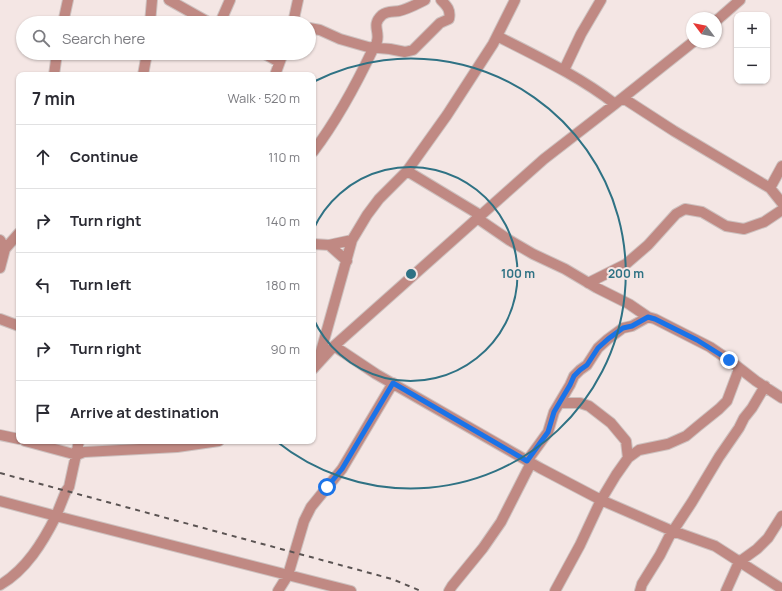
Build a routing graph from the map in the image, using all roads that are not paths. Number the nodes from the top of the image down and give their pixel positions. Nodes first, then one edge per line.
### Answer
1 (68, 0) edge
2 (152, 0) edge
3 (170, 0) edge
4 (230, 0) edge
5 (298, 0) edge
6 (425, 0) edge
7 (442, 0) edge
8 (515, 0) edge
9 (601, 0) edge
10 (740, 0) edge
11 (65, 16) edge
12 (151, 16) edge
13 (198, 16) edge
14 (223, 16) edge
15 (295, 16) edge
16 (722, 16) edge
17 (316, 29) edge
18 (497, 36) junction
19 (374, 48) junction
20 (686, 48) edge
21 (56, 60) edge
22 (146, 60) edge
23 (280, 60) edge
24 (564, 70) junction
25 (54, 72) edge
26 (144, 72) edge
27 (276, 72) edge
28 (619, 101) junction
29 (316, 148) edge
30 (782, 166) edge
31 (407, 171) junction
32 (770, 188) junction
33 (782, 204) edge
34 (782, 210) edge
35 (478, 216) junction
36 (16, 236) edge
37 (0, 240) edge
38 (352, 240) junction
39 (316, 244) edge
40 (329, 245) junction
41 (5, 249) junction
42 (347, 261) junction
43 (0, 268) edge
44 (588, 283) junction
45 (648, 317) junction
46 (0, 319) edge
47 (16, 325) edge
48 (334, 346) junction
49 (316, 364) edge
50 (316, 366) edge
51 (739, 369) junction
52 (393, 383) junction
53 (765, 386) junction
54 (782, 398) edge
55 (560, 403) junction
56 (0, 435) edge
57 (16, 439) edge
58 (36, 444) edge
59 (79, 444) edge
60 (177, 444) edge
61 (76, 455) junction
62 (628, 458) junction
63 (529, 462) junction
64 (0, 500) edge
65 (600, 500) junction
66 (56, 516) junction
67 (782, 516) edge
68 (673, 531) junction
69 (739, 562) junction
70 (288, 575) junction
71 (0, 585) edge
72 (782, 589) edge
73 (278, 591) edge
74 (351, 591) edge
75 (449, 591) edge
76 (555, 591) edge
77 (640, 591) edge
78 (726, 591) edge

1 - 11 street
2 - 12 street
3 - 13 street
4 - 14 street
5 - 15 street
6 - 19 street
7 - 19 street
8 - 18 street
9 - 24 street
10 - 16 street
17 - 19 street
18 - 24 street
18 - 31 street
19 - 29 street
20 - 28 street
21 - 25 street
22 - 26 street
23 - 27 street
24 - 28 street
28 - 32 street
28 - 35 street
30 - 32 street
31 - 35 street
31 - 38 street
32 - 33 street
34 - 44 street
35 - 44 street
35 - 48 street
36 - 41 street
37 - 41 street
38 - 40 street
38 - 42 street
39 - 40 street
40 - 42 street
41 - 43 street
42 - 49 street
44 - 45 street
45 - 51 street
45 - 55 street
46 - 47 street
48 - 50 street
48 - 52 street
51 - 53 street
51 - 62 street
52 - 63 street
52 - 70 street
53 - 54 street
53 - 68 street
55 - 62 street
55 - 63 street
56 - 57 street
58 - 61 street
59 - 61 street
60 - 61 street
61 - 66 street
62 - 65 street
63 - 65 street
63 - 75 street
64 - 66 street
65 - 68 street
65 - 76 street
66 - 70 street
66 - 71 street
67 - 69 street
68 - 69 street
68 - 77 street
69 - 72 street
69 - 78 street
70 - 73 street
70 - 74 street

